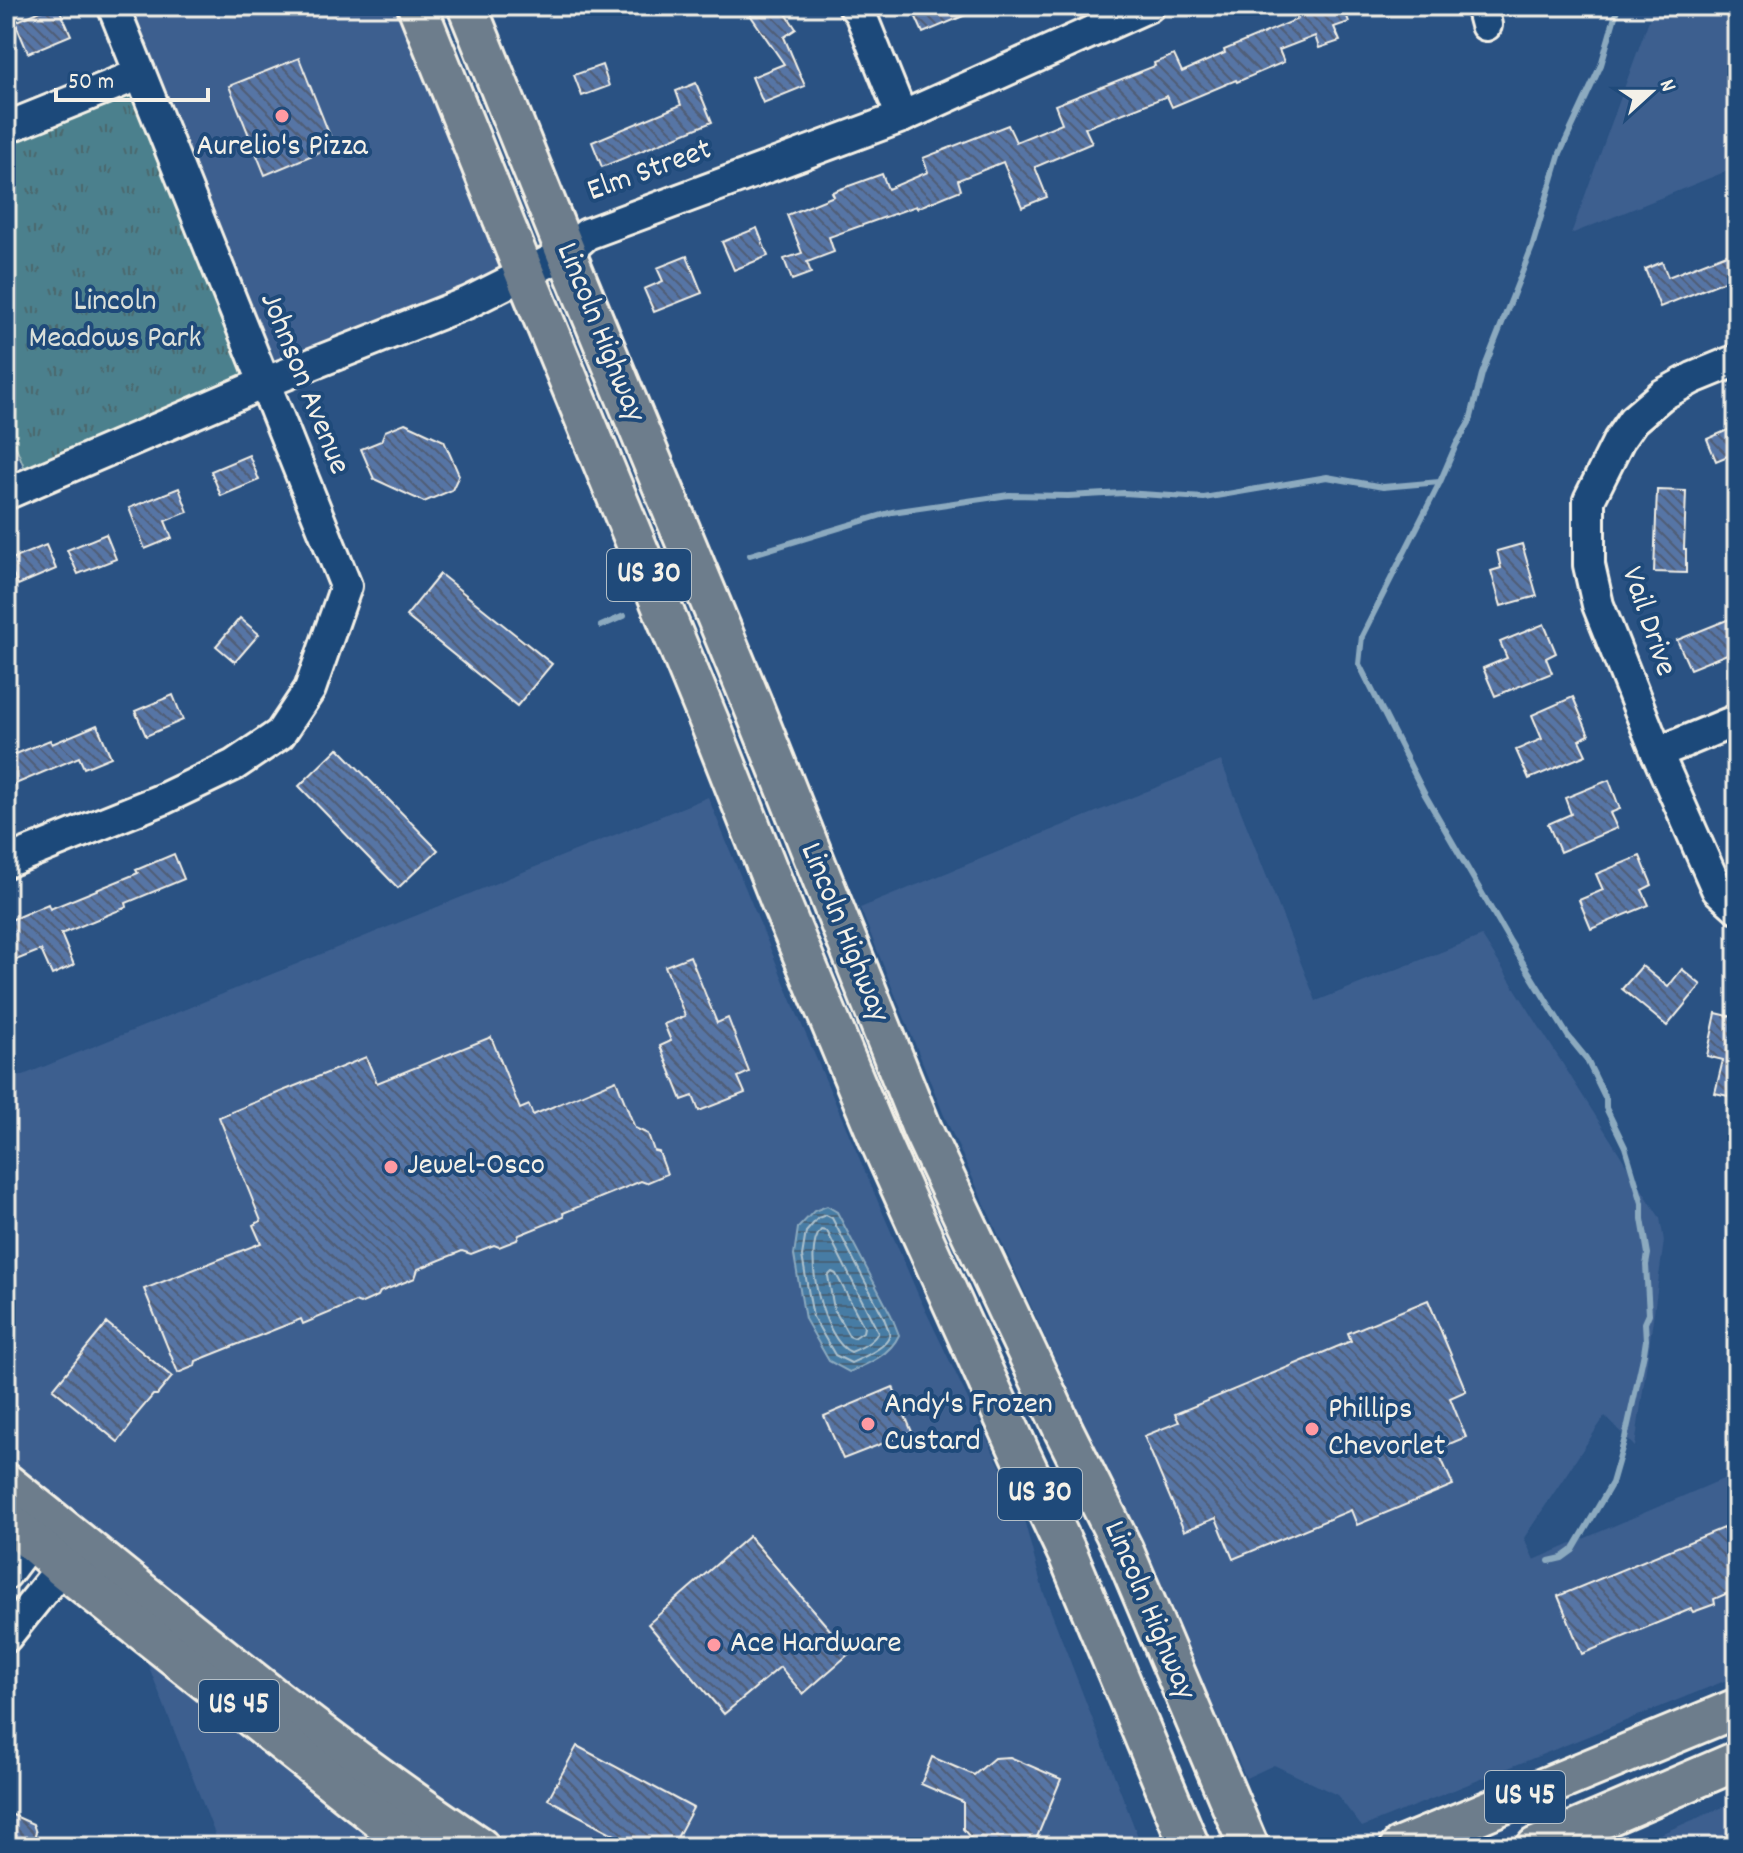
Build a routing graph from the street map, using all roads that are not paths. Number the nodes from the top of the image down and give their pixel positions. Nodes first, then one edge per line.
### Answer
1 (113, 6) edge
2 (417, 6) edge
3 (467, 6) edge
4 (854, 6) edge
5 (1148, 6) edge
6 (140, 74) junction
7 (902, 117) junction
8 (6, 128) edge
9 (566, 253) junction
10 (525, 274) junction
11 (1737, 360) edge
12 (264, 383) junction
13 (6, 494) edge
14 (1737, 720) edge
15 (1657, 753) junction
16 (6, 862) edge
17 (1737, 907) edge
18 (6, 1483) edge
19 (18, 1530) edge
20 (66, 1550) junction
21 (6, 1574) edge
22 (6, 1637) edge
23 (1737, 1708) edge
24 (1737, 1761) edge
25 (415, 1847) edge
26 (480, 1847) edge
27 (1190, 1847) edge
28 (1249, 1847) edge
29 (1400, 1847) edge
30 (1536, 1847) edge

1 - 6 street, Johnson Avenue
2 - 10 main road, Lincoln Highway / US 30
3 - 9 main road, Lincoln Highway / US 30
4 - 7 street
5 - 7 street, Elm Street
6 - 8 street
6 - 12 street, Johnson Avenue
7 - 9 street, Elm Street
9 - 10 street, Elm Street
9 - 28 main road, Lincoln Highway / US 30
10 - 12 street, Elm Street
10 - 27 main road, Lincoln Highway / US 30
11 - 15 street, Vail Drive
12 - 13 street, Elm Street
12 - 16 street, Johnson Avenue
14 - 15 street
15 - 17 street, Vail Drive
18 - 20 main road, US 45
19 - 20 main road, US 45
19 - 21 street
20 - 22 street
20 - 25 main road, US 45
20 - 26 main road, US 45
23 - 29 main road, US 45
24 - 30 main road, US 45

